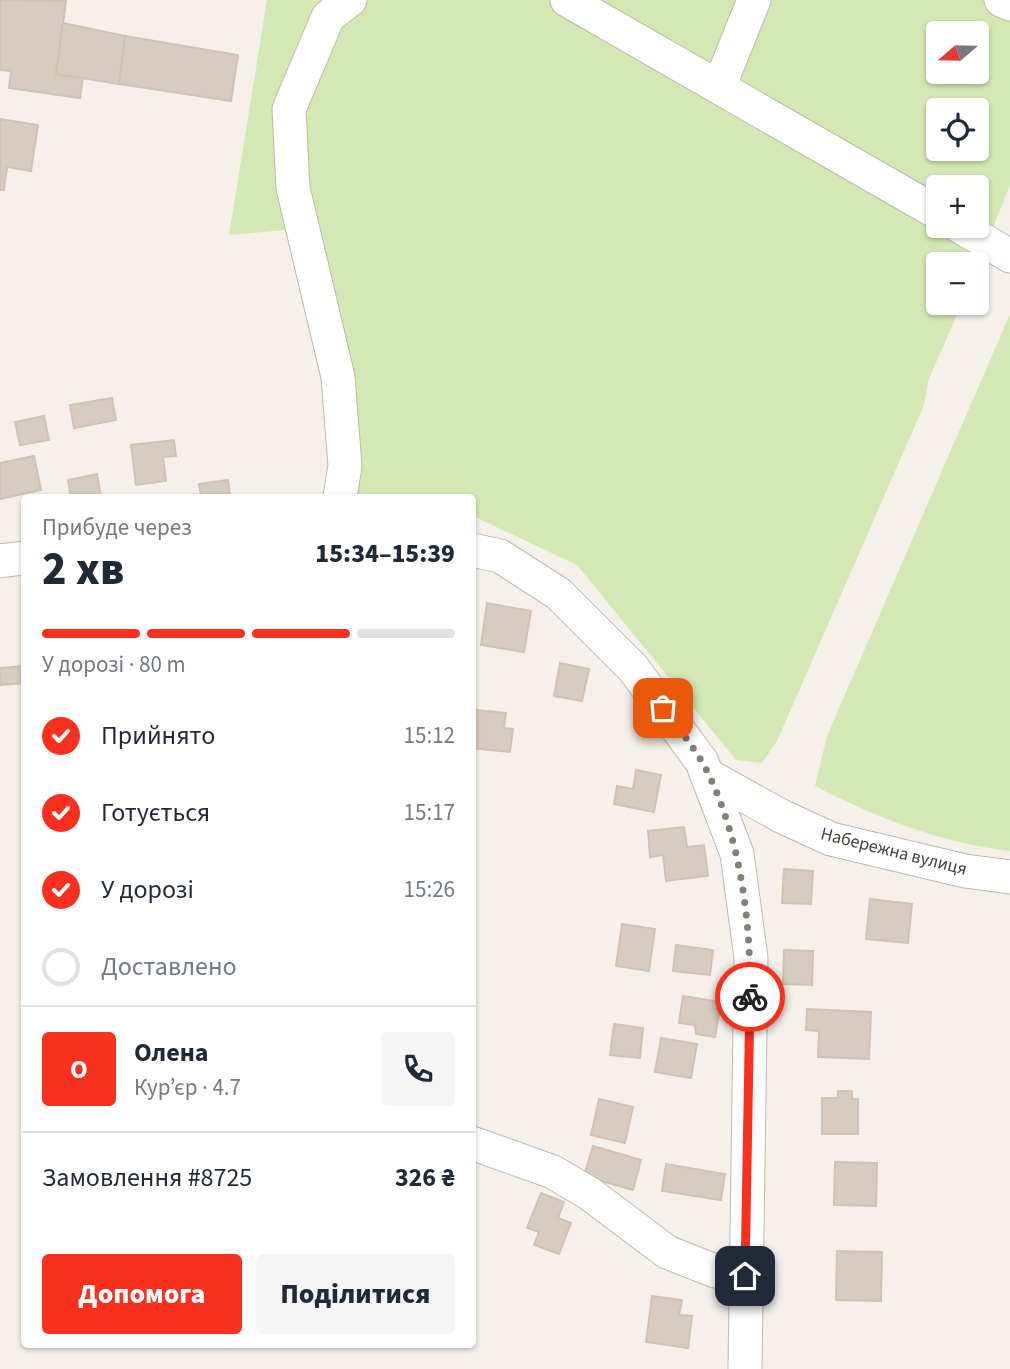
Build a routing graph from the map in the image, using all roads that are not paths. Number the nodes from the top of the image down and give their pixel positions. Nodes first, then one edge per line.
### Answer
1 (350, 0) edge
2 (567, 0) edge
3 (754, 0) edge
4 (1001, 0) edge
5 (1010, 4) edge
6 (613, 12) edge
7 (719, 87) junction
8 (926, 206) edge
9 (979, 238) edge
10 (1010, 257) edge
11 (340, 494) edge
12 (476, 551) edge
13 (21, 558) edge
14 (0, 561) edge
15 (709, 776) junction
16 (1010, 877) edge
17 (476, 1144) edge
18 (745, 1276) junction
19 (745, 1369) edge

1 - 11 street
2 - 6 street
3 - 7 street
4 - 5 street
6 - 7 street
7 - 8 street
9 - 10 street
12 - 15 street
13 - 14 street
15 - 16 street, Набережна вулиця
15 - 18 street
17 - 18 street
18 - 19 street

